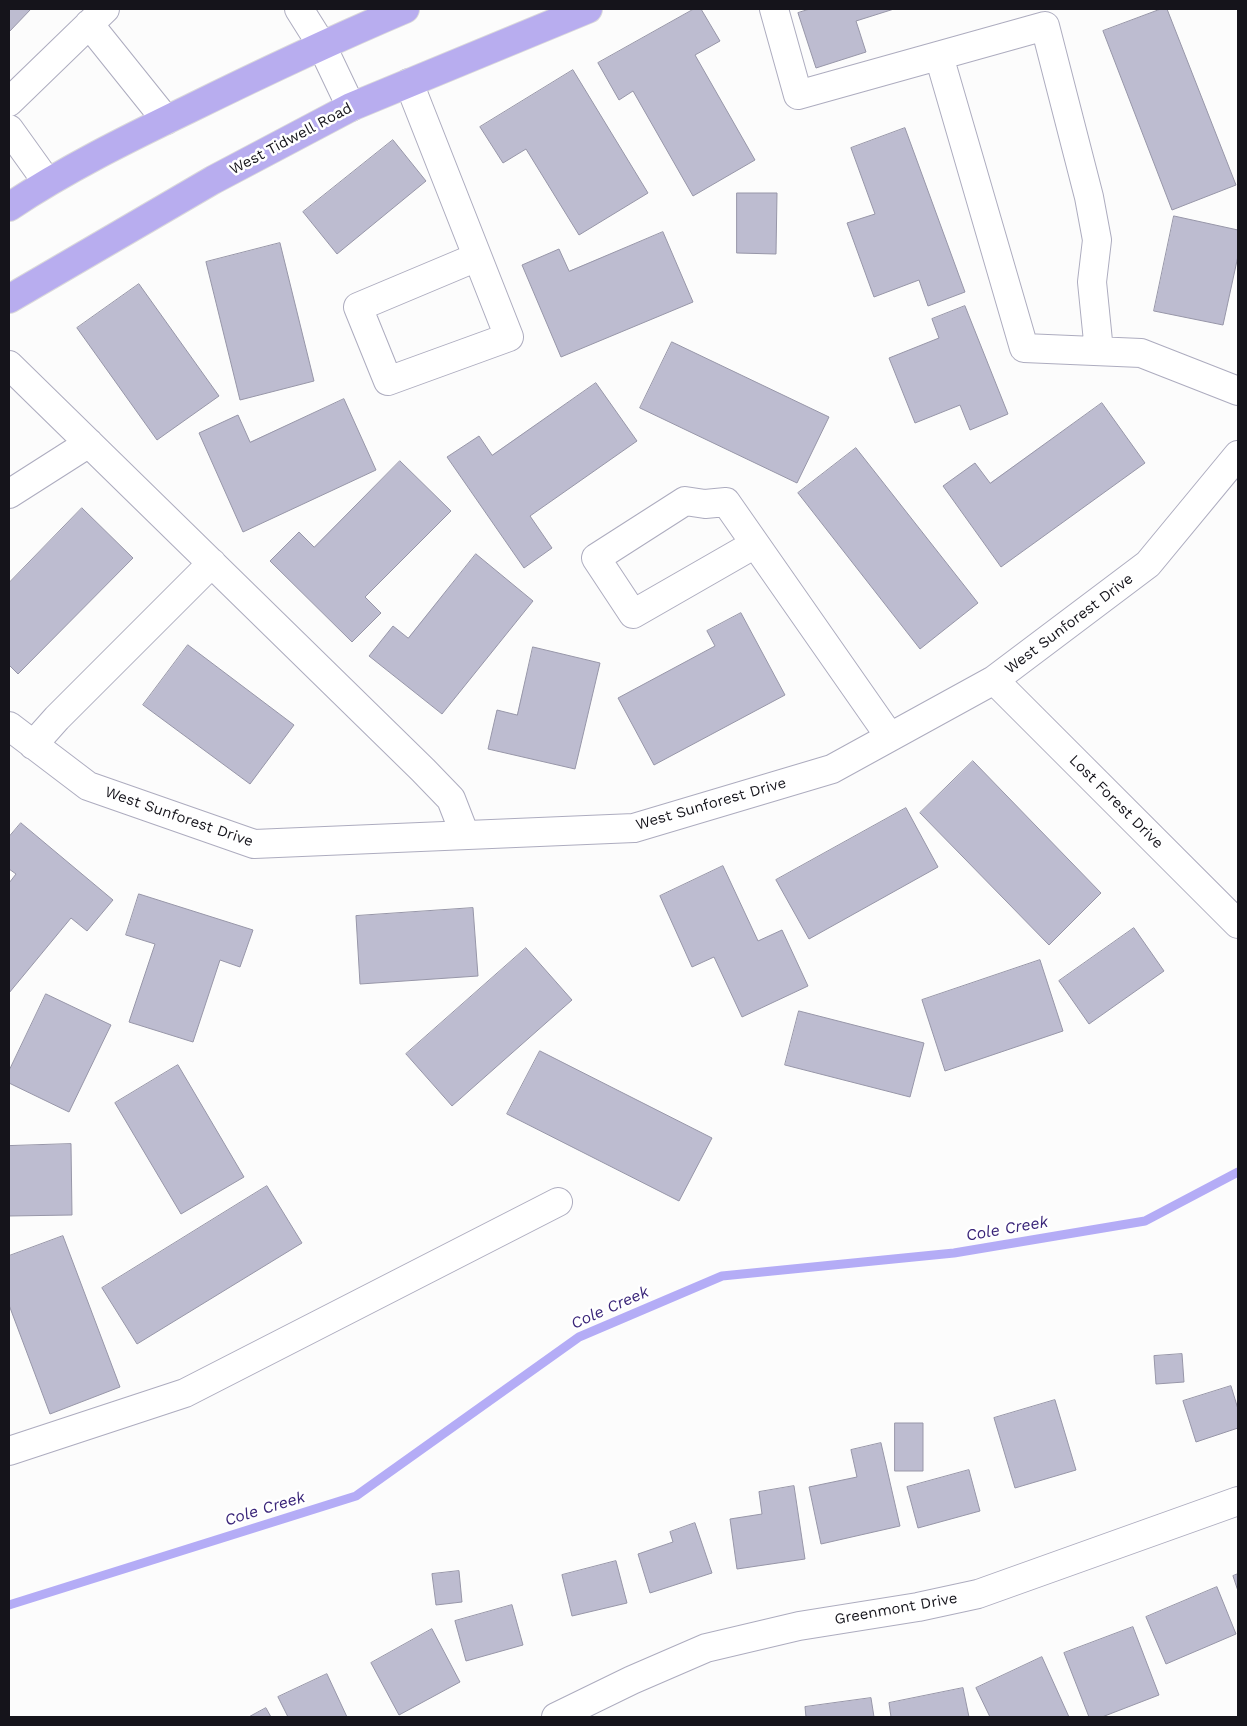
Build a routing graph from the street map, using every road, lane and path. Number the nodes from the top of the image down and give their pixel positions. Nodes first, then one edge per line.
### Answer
1 (299, 9) edge
2 (405, 9) edge
3 (588, 9) edge
4 (774, 9) edge
5 (97, 17) edge
6 (320, 44) junction
7 (939, 56) junction
8 (408, 83) junction
9 (9, 102) edge
10 (352, 107) junction
11 (166, 120) junction
12 (9, 129) edge
13 (47, 182) junction
14 (9, 207) edge
15 (477, 256) junction
16 (9, 299) edge
17 (1099, 351) junction
18 (9, 365) edge
19 (1238, 391) edge
20 (89, 443) junction
21 (1238, 455) edge
22 (9, 494) edge
23 (755, 544) junction
24 (212, 563) junction
25 (994, 680) junction
26 (9, 726) edge
27 (890, 737) junction
28 (33, 745) junction
29 (466, 836) junction
30 (1238, 924) edge
31 (558, 1202) dead end
32 (9, 1451) edge
33 (1238, 1500) edge
34 (556, 1717) edge

1 - 6 street
2 - 6 main road
3 - 8 main road, West Tidwell Road
4 - 7 street
5 - 9 street
5 - 11 street
6 - 10 street
6 - 11 main road
7 - 17 street
7 - 17 street
8 - 10 main road, West Tidwell Road
8 - 15 street
10 - 16 main road, West Tidwell Road
11 - 13 main road
12 - 13 street
13 - 14 main road
15 - 15 street
17 - 19 street
18 - 20 street
20 - 22 street
20 - 24 street
21 - 25 street, West Sunforest Drive
23 - 23 street
23 - 27 street
24 - 28 street
24 - 29 street
25 - 27 street, West Sunforest Drive
25 - 30 street, Lost Forest Drive
26 - 28 street, West Sunforest Drive
27 - 29 street, West Sunforest Drive
28 - 29 street, West Sunforest Drive
31 - 32 street
33 - 34 street, Greenmont Drive

